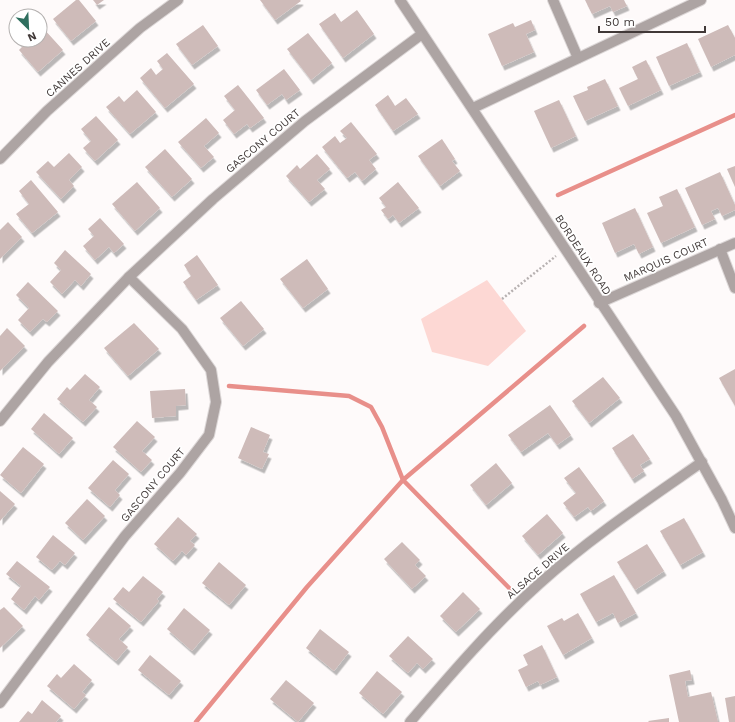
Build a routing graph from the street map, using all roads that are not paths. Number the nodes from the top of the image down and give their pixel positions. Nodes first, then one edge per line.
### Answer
1 (178, 0) edge
2 (400, 0) edge
3 (553, 0) edge
4 (701, 0) edge
5 (422, 34) junction
6 (578, 58) junction
7 (473, 108) junction
8 (0, 159) edge
9 (735, 242) edge
10 (720, 249) junction
11 (129, 277) junction
12 (735, 288) edge
13 (599, 303) junction
14 (0, 421) edge
15 (702, 462) junction
16 (735, 528) edge
17 (0, 703) edge
18 (410, 722) edge

1 - 8 street, CANNES DRIVE
2 - 5 street, BORDEAUX ROAD
3 - 6 street
4 - 6 street
5 - 7 street, BORDEAUX ROAD
5 - 11 street, GASCONY COURT
6 - 7 street
7 - 13 street, BORDEAUX ROAD
9 - 10 street, MARQUIS COURT
10 - 12 street, MARQUIS COURT
10 - 13 street, MARQUIS COURT
11 - 14 street, GASCONY COURT
11 - 17 street, GASCONY COURT
13 - 15 street, BORDEAUX ROAD
15 - 16 street, BORDEAUX ROAD
15 - 18 street, ALSACE DRIVE

